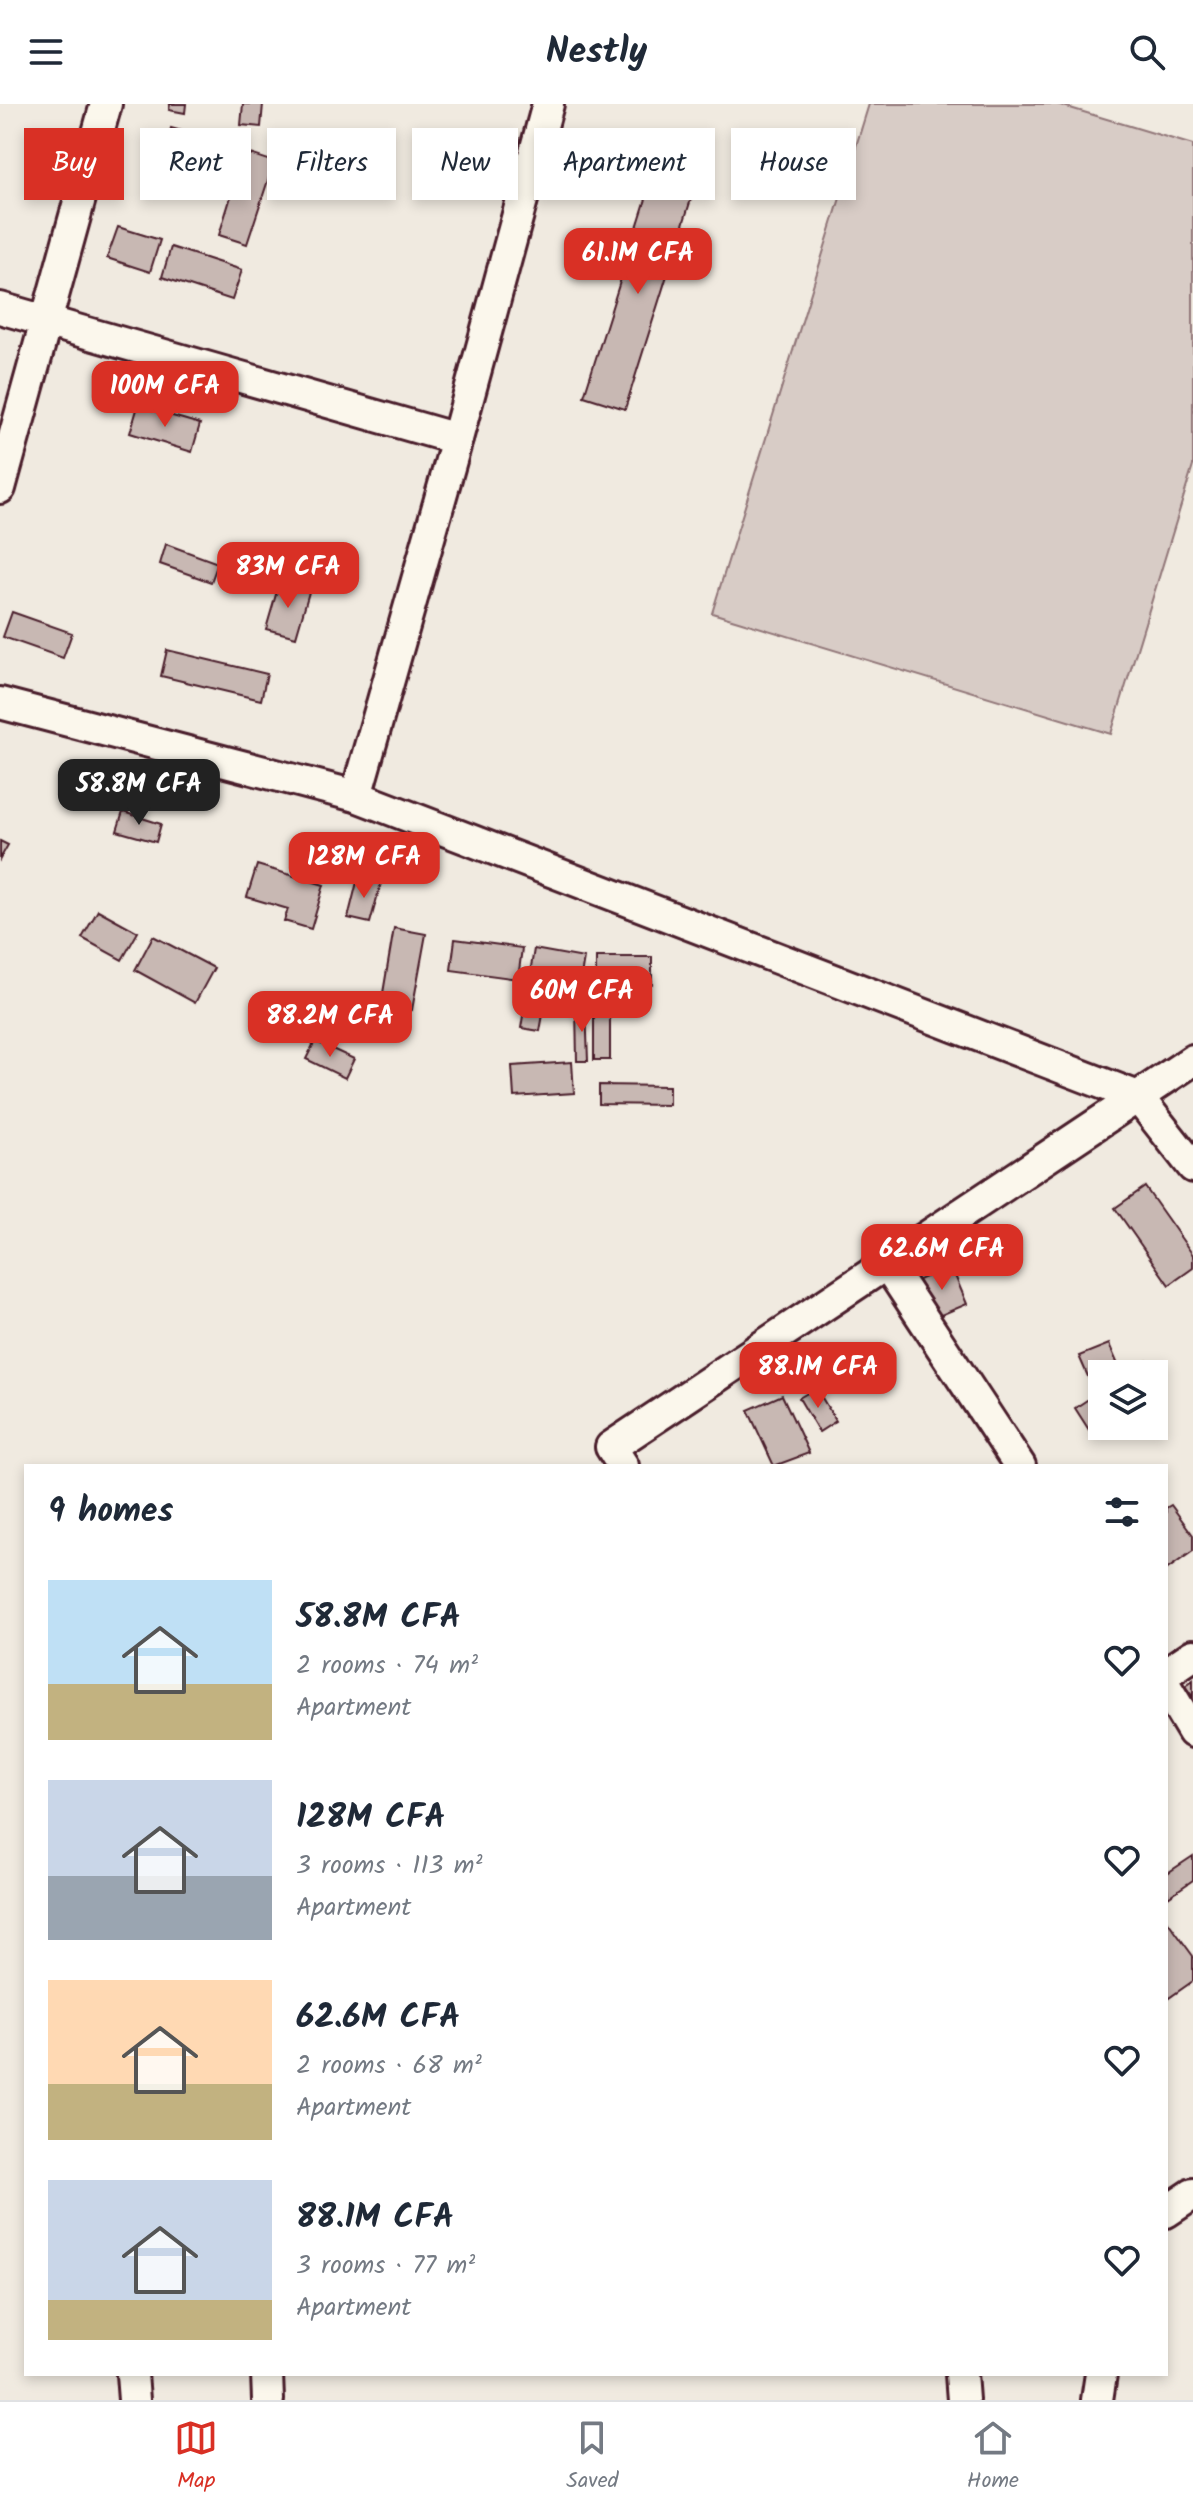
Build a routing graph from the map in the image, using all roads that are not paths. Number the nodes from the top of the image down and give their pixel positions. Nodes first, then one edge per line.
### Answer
1 (106, 104) edge
2 (548, 104) edge
3 (0, 308) edge
4 (47, 321) junction
5 (457, 439) junction
6 (0, 488) edge
7 (0, 703) edge
8 (356, 796) junction
9 (1193, 1060) edge
10 (1138, 1097) junction
11 (1193, 1167) edge
12 (887, 1264) junction
13 (622, 1464) edge
14 (1019, 1464) edge
15 (1193, 1655) edge
16 (1168, 1672) edge
17 (1168, 1690) edge
18 (1193, 1732) edge
19 (1193, 2194) edge
20 (1168, 2211) edge
21 (132, 2376) edge
22 (267, 2376) edge
23 (961, 2376) edge
24 (1101, 2376) edge
25 (134, 2400) edge
26 (268, 2400) edge
27 (963, 2400) edge
28 (1097, 2400) edge

1 - 4 street
2 - 5 street
3 - 4 street
4 - 5 street
4 - 6 street
5 - 8 street
7 - 8 street
8 - 10 street
9 - 10 street
10 - 11 street
10 - 12 street
12 - 13 street
12 - 14 street
15 - 16 street
17 - 18 street
19 - 20 street
21 - 25 street
22 - 26 street
23 - 27 street
24 - 28 street

